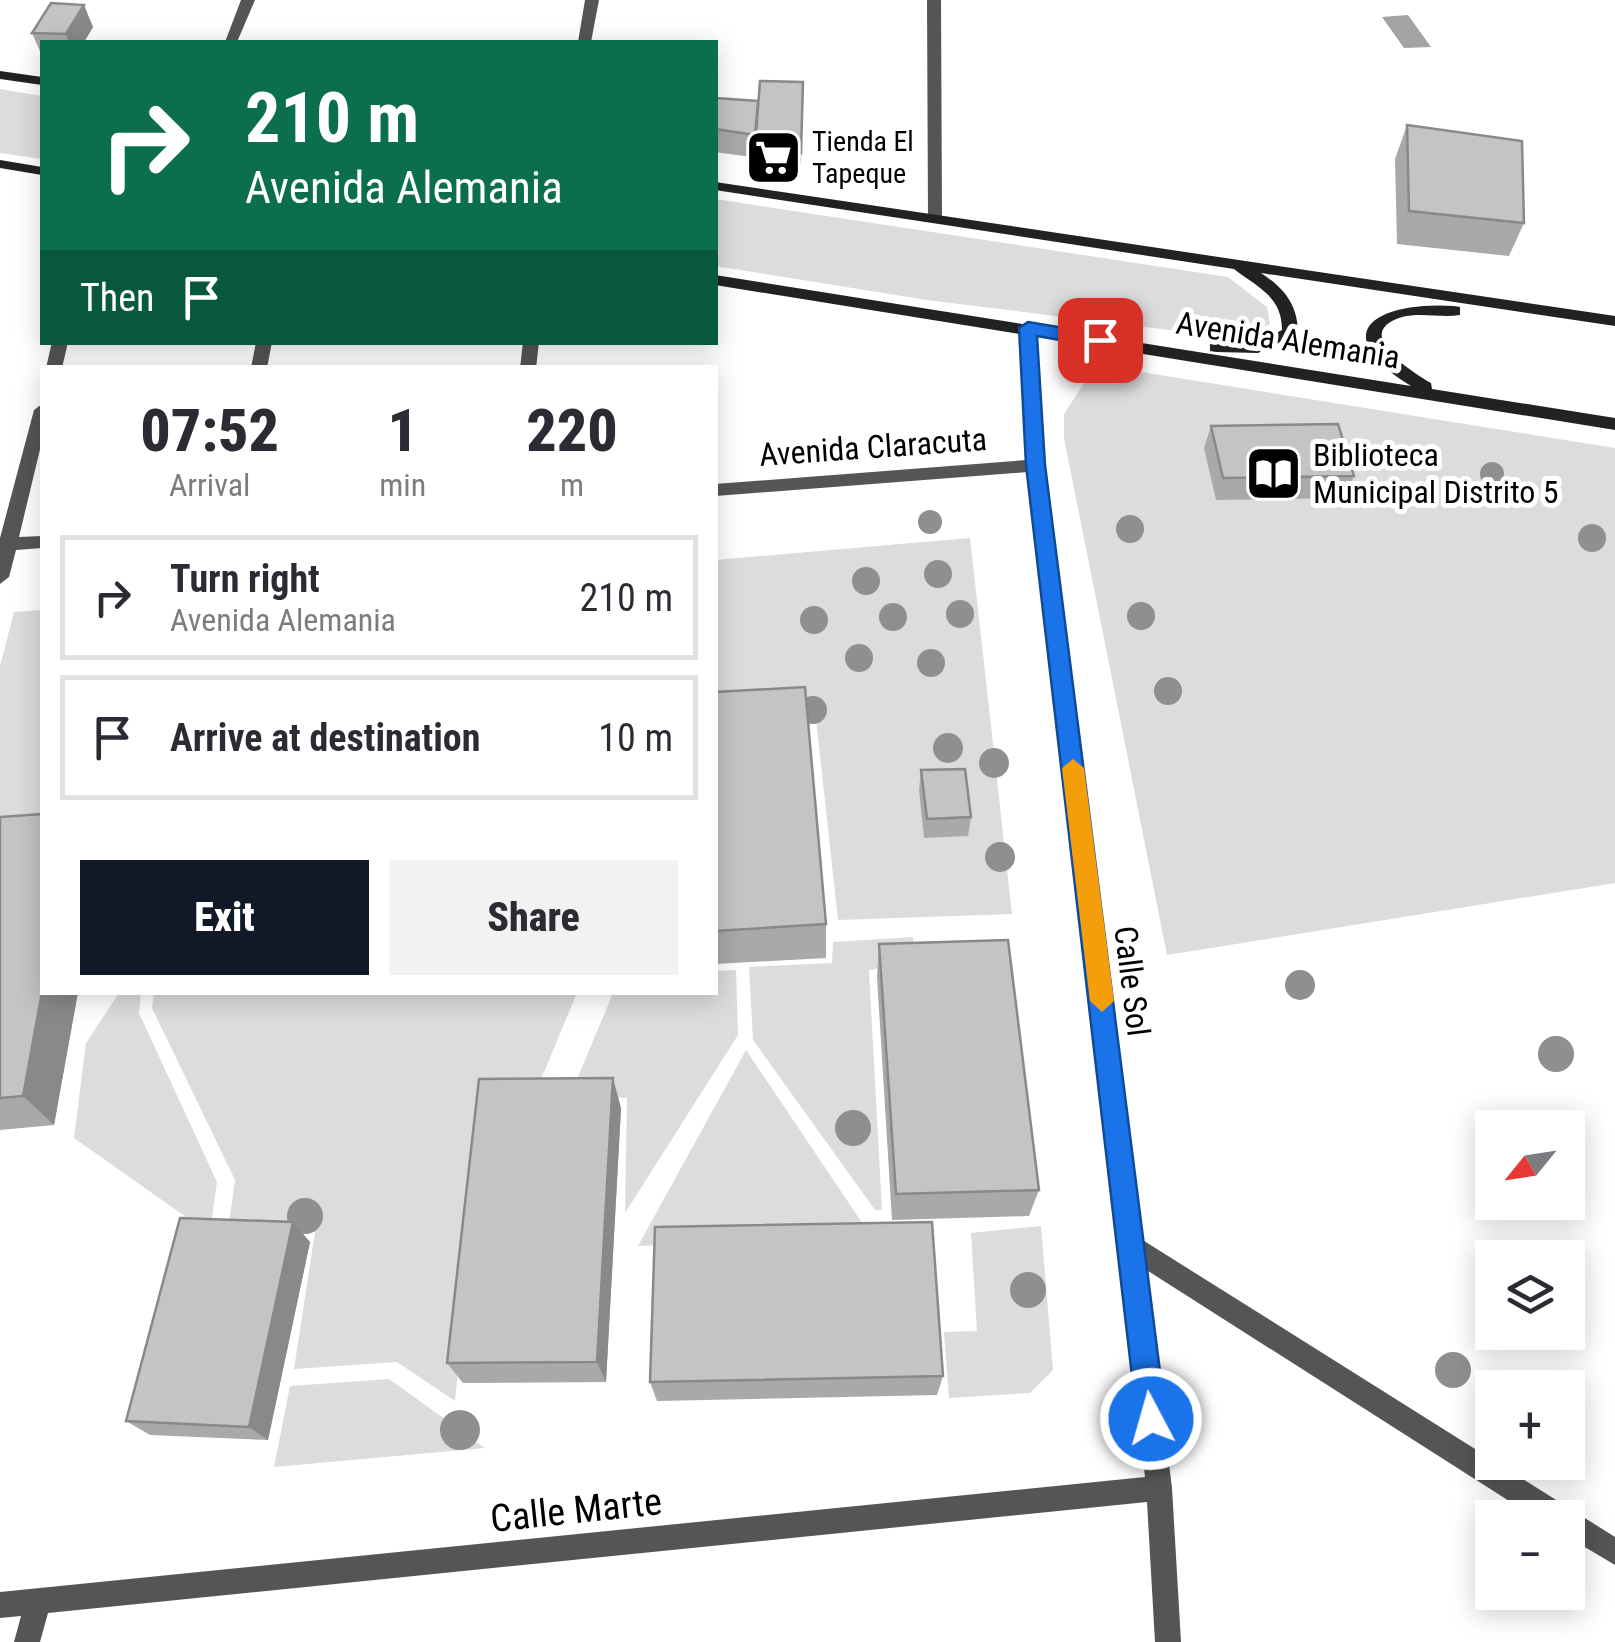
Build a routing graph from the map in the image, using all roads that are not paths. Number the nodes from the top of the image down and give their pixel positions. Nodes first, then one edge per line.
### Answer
1 (248, 0) edge
2 (592, 0) edge
3 (934, 0) edge
4 (232, 40) edge
5 (584, 40) edge
6 (0, 75) edge
7 (40, 81) edge
8 (0, 164) edge
9 (40, 172) edge
10 (718, 186) edge
11 (935, 218) junction
12 (1225, 260) junction
13 (718, 280) edge
14 (1615, 321) edge
15 (1028, 328) junction
16 (1615, 329) edge
17 (1100, 340) junction
18 (1440, 395) junction
19 (40, 417) edge
20 (1615, 424) edge
21 (1036, 465) junction
22 (718, 490) edge
23 (40, 542) edge
24 (4, 545) edge
25 (0, 577) edge
26 (1132, 1247) junction
27 (1159, 1488) junction
28 (1532, 1500) edge
29 (1585, 1533) edge
30 (1615, 1552) edge
31 (38, 1602) junction
32 (0, 1605) edge
33 (28, 1642) edge
34 (1168, 1642) edge

1 - 4 street
2 - 5 street
3 - 11 street
6 - 7 main road
8 - 9 main road
10 - 11 main road, Avenida Alemania
11 - 12 main road, Avenida Alemania
12 - 14 main road, Avenida Alemania
12 - 17 main road
13 - 15 main road, Avenida Alemania
15 - 17 main road, Avenida Alemania
15 - 21 street, Calle Sol
16 - 18 main road
17 - 18 main road, Avenida Alemania
18 - 20 main road, Avenida Alemania
19 - 24 street
21 - 22 street, Avenida Claracuta
21 - 26 street, Calle Sol
23 - 24 street
24 - 25 street
26 - 27 street, Calle Sol
26 - 28 street
27 - 31 street, Calle Marte
27 - 34 street, Calle Sol
29 - 30 street
31 - 32 street, Calle Marte
31 - 33 street

